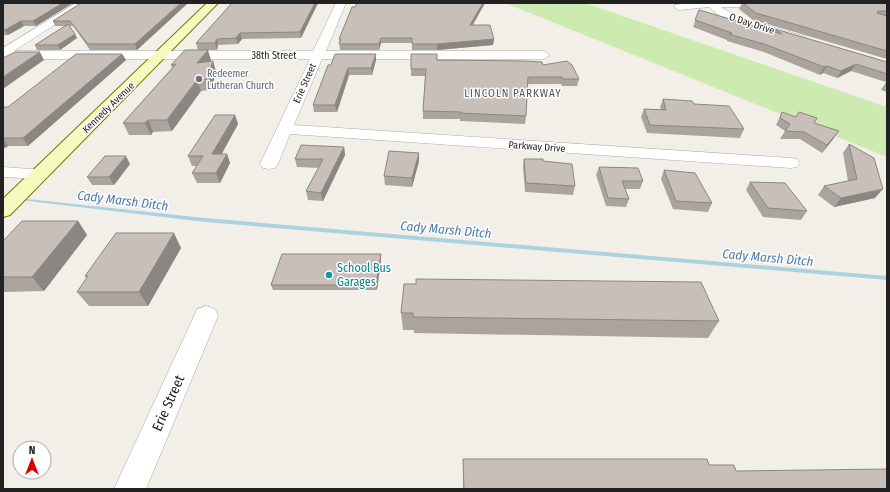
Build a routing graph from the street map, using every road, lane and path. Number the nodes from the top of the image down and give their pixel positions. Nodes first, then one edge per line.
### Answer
1 (83, 3) edge
2 (213, 3) edge
3 (340, 3) edge
4 (354, 3) edge
5 (710, 4) edge
6 (777, 4) edge
7 (679, 7) dead end
8 (811, 42) edge
9 (3, 54) edge
10 (161, 55) junction
11 (544, 55) dead end
12 (317, 56) junction
13 (284, 129) junction
14 (791, 163) dead end
15 (269, 164) dead end
16 (3, 172) edge
17 (33, 181) junction
18 (3, 210) edge
19 (206, 316) dead end
20 (130, 489) edge

1 - 9 street
2 - 10 street, Kennedy Avenue
3 - 4 street
3 - 12 street, Erie Street
5 - 6 street
5 - 7 street
5 - 8 street, O Day Drive
9 - 10 street, 38th Street
10 - 12 street, 38th Street
10 - 17 street, Kennedy Avenue
11 - 12 street, 38th Street
12 - 13 street, Erie Street
13 - 14 street, Parkway Drive
13 - 15 street, Erie Street
16 - 17 street
17 - 18 street, Kennedy Avenue
19 - 20 street, Erie Street

